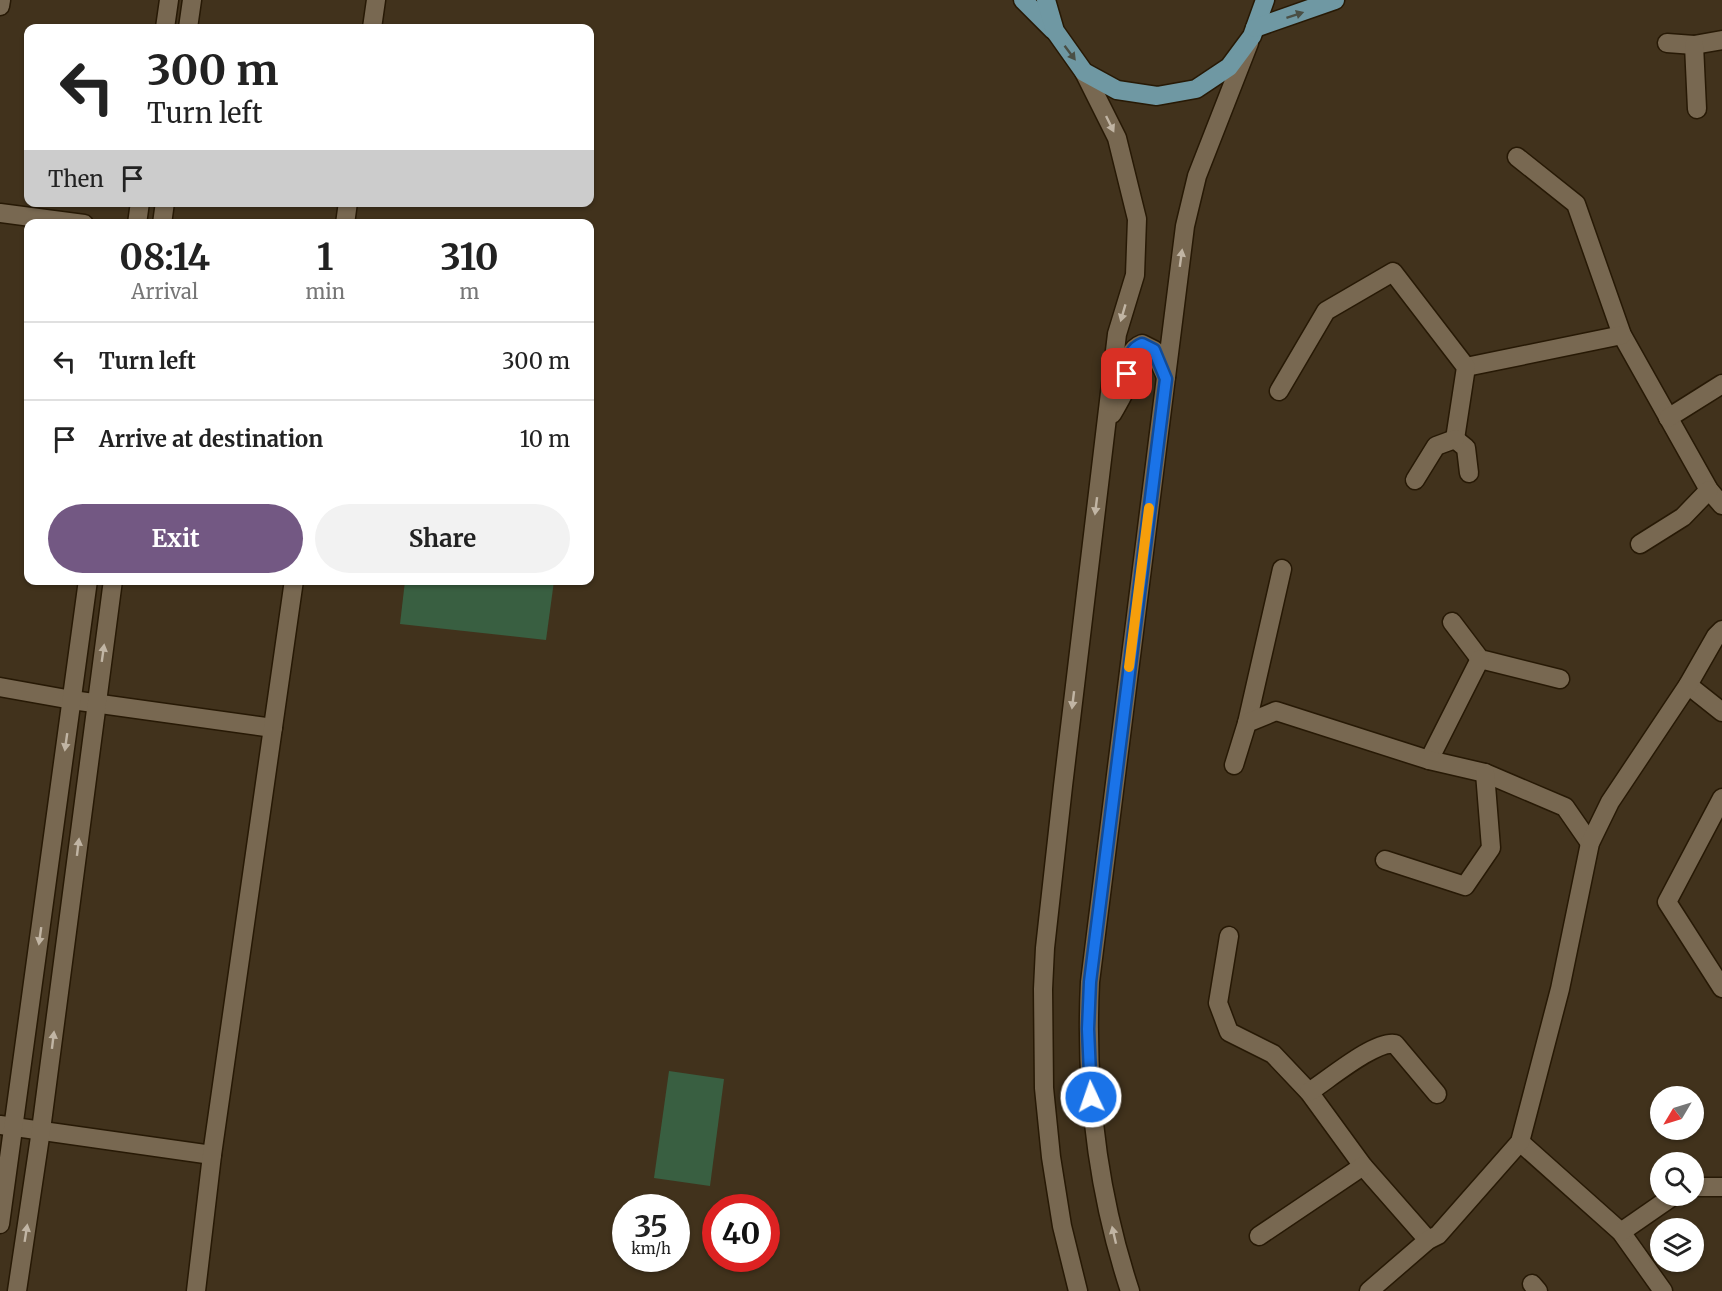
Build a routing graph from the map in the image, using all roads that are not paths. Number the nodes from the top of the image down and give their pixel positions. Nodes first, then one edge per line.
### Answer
1 (1, 0) edge
2 (169, 0) edge
3 (192, 0) edge
4 (376, 0) edge
5 (1023, 0) edge
6 (1046, 0) edge
7 (1265, 0) edge
8 (1335, 0) edge
9 (0, 6) edge
10 (166, 24) edge
11 (189, 24) edge
12 (373, 24) edge
13 (1054, 32) junction
14 (1254, 32) junction
15 (1722, 40) edge
16 (1667, 43) dead end
17 (1694, 45) junction
18 (1084, 72) junction
19 (1697, 109) dead end
20 (1517, 157) dead end
21 (0, 213) edge
22 (46, 219) edge
23 (1622, 335) junction
24 (1466, 367) junction
25 (1166, 379) junction
26 (1722, 384) edge
27 (1279, 391) dead end
28 (1668, 418) junction
29 (1106, 424) junction
30 (1455, 439) junction
31 (1469, 473) dead end
32 (1415, 480) dead end
33 (1709, 490) junction
34 (1722, 505) edge
35 (1640, 544) dead end
36 (1282, 569) dead end
37 (87, 585) edge
38 (112, 585) edge
39 (293, 585) edge
40 (1452, 622) dead end
41 (1722, 630) edge
42 (1480, 659) junction
43 (1560, 679) dead end
44 (1688, 686) junction
45 (0, 687) edge
46 (72, 700) junction
47 (96, 703) junction
48 (1722, 712) edge
49 (1247, 723) junction
50 (273, 728) junction
51 (1429, 760) junction
52 (1234, 765) dead end
53 (1485, 773) junction
54 (1722, 798) edge
55 (1590, 843) junction
56 (1385, 860) dead end
57 (1228, 936) dead end
58 (1722, 988) edge
59 (1309, 1092) junction
60 (1437, 1094) dead end
61 (7, 1126) edge
62 (41, 1130) junction
63 (1520, 1142) junction
64 (212, 1155) junction
65 (1363, 1166) junction
66 (1704, 1187) edge
67 (1722, 1187) edge
68 (1659, 1206) edge
69 (0, 1224) edge
70 (1621, 1232) junction
71 (1259, 1236) dead end
72 (1428, 1240) junction
73 (17, 1291) edge
74 (196, 1291) edge
75 (1078, 1291) edge
76 (1130, 1291) edge
77 (1369, 1291) edge
78 (1663, 1291) edge

1 - 9 street
2 - 10 street
3 - 11 street
4 - 12 street
5 - 13 main road
6 - 13 main road
7 - 14 main road
14 -> 8 main road
13 -> 18 main road
14 - 18 main road
25 -> 14 street
15 - 17 street
16 - 17 street
17 - 19 street
18 -> 29 street
20 - 23 street
21 - 22 street
23 - 24 street
23 - 28 street
24 - 27 street
24 - 30 street
25 - 29 street
76 -> 25 street
26 - 28 street
28 - 33 street
29 -> 75 street
30 - 31 street
30 - 32 street
33 - 34 street
33 - 35 street
36 - 49 street
37 - 46 street
47 -> 38 street
39 - 50 street
40 - 42 street
41 - 44 street
42 - 43 street
42 - 51 street
44 - 48 street
44 - 55 street
45 - 46 street
46 - 47 street
46 -> 61 street
47 - 50 street
62 -> 47 street
49 - 51 street
49 - 52 street
50 - 64 street
51 - 53 street
53 - 55 street
53 - 56 street
54 - 58 street
55 - 63 street
57 - 59 street
59 - 60 street
59 - 65 street
61 - 62 street
61 - 69 street
62 - 64 street
73 -> 62 street
63 - 70 street
63 - 72 street
64 - 74 street
65 - 71 street
65 - 72 street
66 - 67 street
68 - 70 street
70 - 78 street
72 - 77 street

